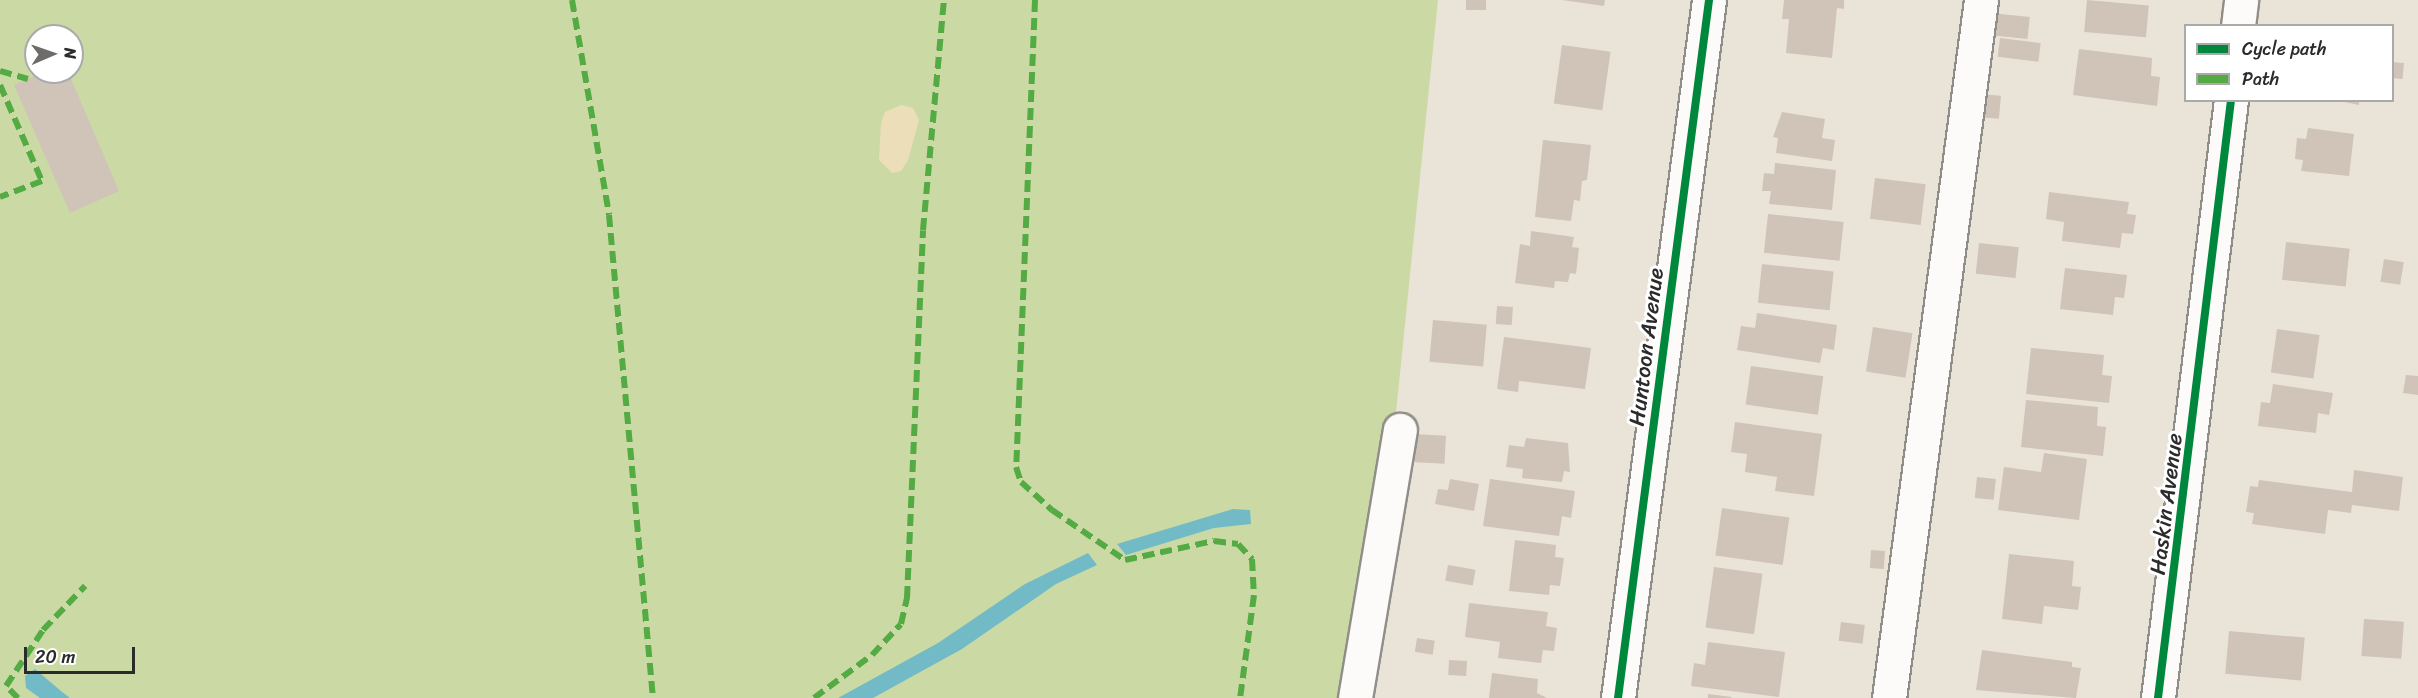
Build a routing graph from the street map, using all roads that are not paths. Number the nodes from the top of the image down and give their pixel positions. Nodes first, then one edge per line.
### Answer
1 (1709, 0) edge
2 (1981, 0) edge
3 (2241, 0) edge
4 (2238, 24) edge
5 (2231, 102) edge
6 (1400, 430) dead end
7 (1355, 698) edge
8 (1618, 698) edge
9 (1889, 698) edge
10 (2158, 698) edge

1 - 8 street, Huntoon Avenue
2 - 9 street
3 - 4 street
5 - 10 street, Haskin Avenue
6 - 7 street

